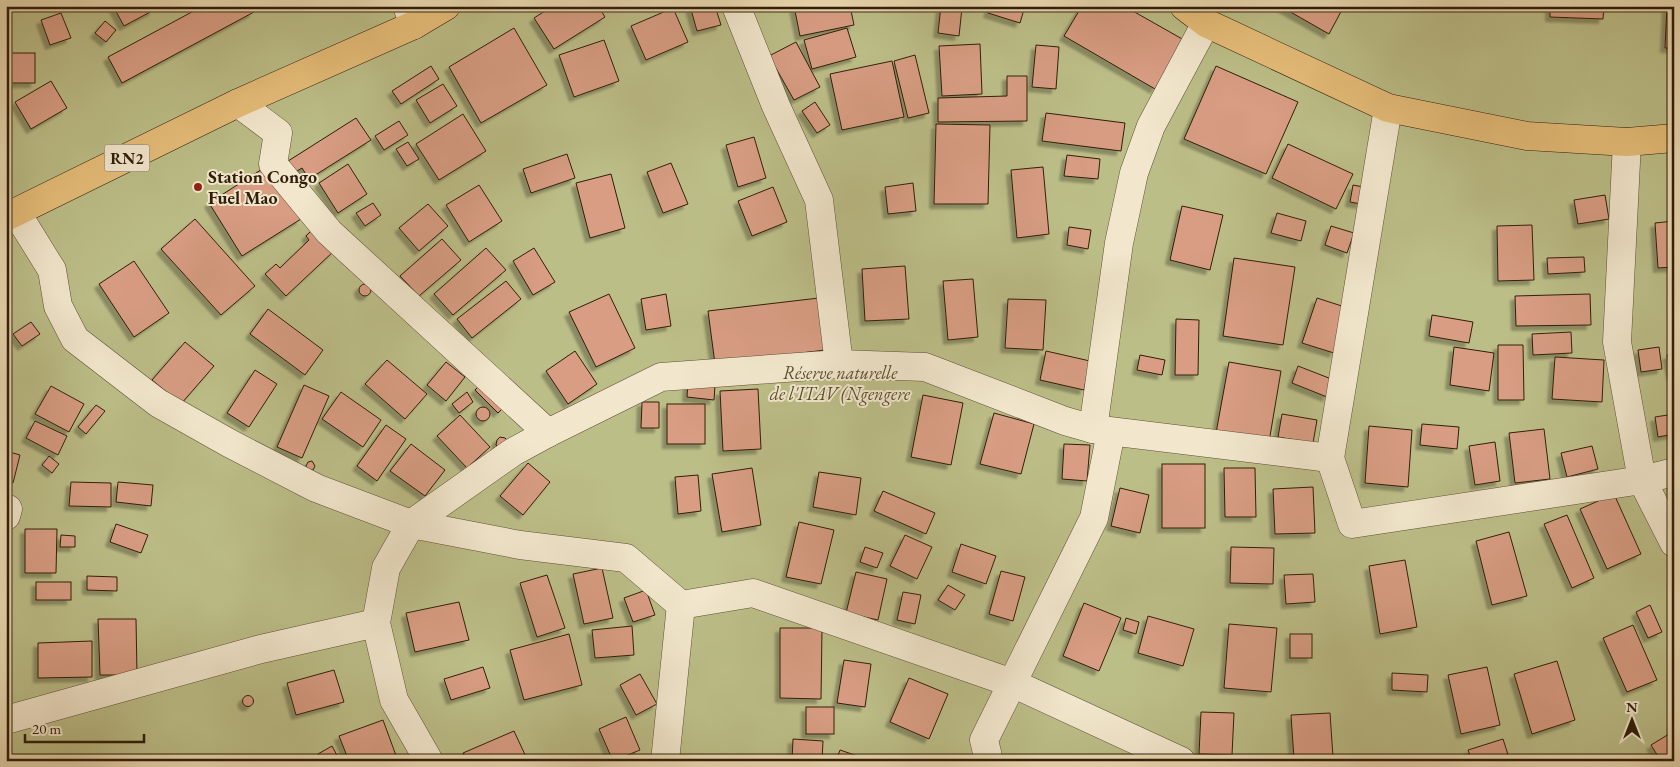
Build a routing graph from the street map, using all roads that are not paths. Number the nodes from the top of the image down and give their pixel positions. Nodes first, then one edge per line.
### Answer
1 (446, 6) edge
2 (736, 6) edge
3 (1184, 6) edge
4 (410, 16) edge
5 (1206, 23) junction
6 (238, 103) junction
7 (1388, 108) junction
8 (1674, 138) edge
9 (1627, 142) junction
10 (11, 215) edge
11 (839, 364) junction
12 (1102, 430) junction
13 (548, 433) junction
14 (1330, 458) junction
15 (1674, 472) edge
16 (1642, 480) junction
17 (412, 524) junction
18 (1674, 543) edge
19 (681, 606) junction
20 (376, 623) junction
21 (1012, 683) junction
22 (6, 720) edge
23 (429, 761) edge
24 (665, 761) edge
25 (989, 761) edge
26 (1181, 761) edge

1 - 4 main road, RN2
2 - 11 street
3 - 5 main road
4 - 6 main road, RN2
5 - 7 main road
5 - 12 street
6 - 10 main road, RN2
6 - 13 street
7 - 9 main road
7 - 14 street
8 - 9 main road
9 - 16 street
10 - 17 street
11 - 12 street
11 - 13 street
12 - 14 street
12 - 21 street
13 - 17 street
14 - 16 street
15 - 16 street
16 - 18 street
17 - 19 street
17 - 20 street
19 - 21 street
19 - 24 street
20 - 22 street
20 - 23 street
21 - 25 street
21 - 26 street

